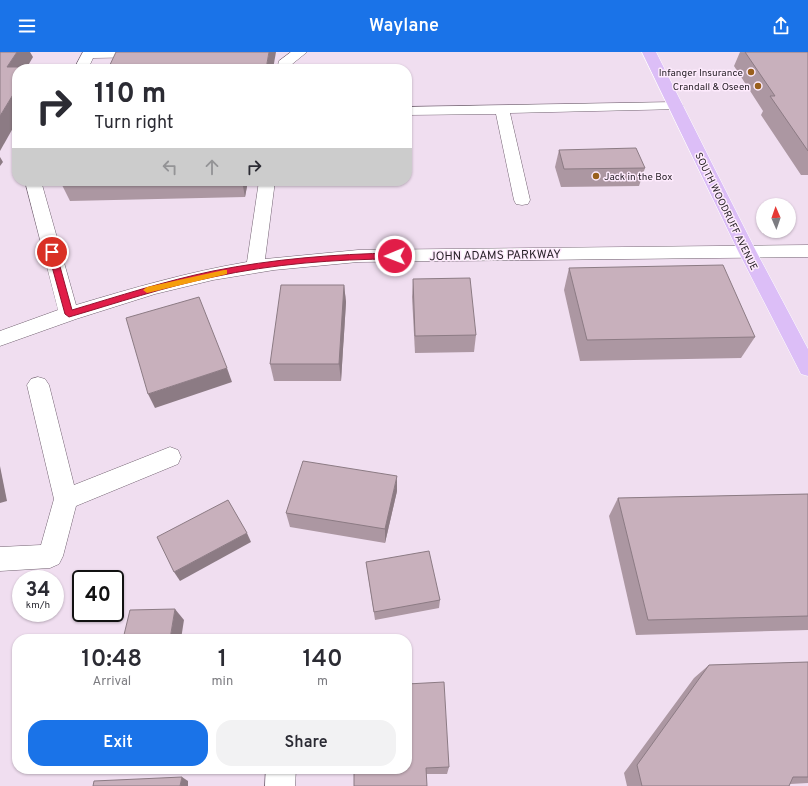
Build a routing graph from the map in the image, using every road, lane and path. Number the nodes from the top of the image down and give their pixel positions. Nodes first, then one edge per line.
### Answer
1 (201, 52) edge
2 (300, 52) edge
3 (649, 52) edge
4 (83, 64) edge
5 (284, 64) edge
6 (676, 106) junction
7 (502, 109) junction
8 (412, 110) edge
9 (33, 186) edge
10 (266, 186) edge
11 (522, 200) dead end
12 (747, 251) junction
13 (808, 251) edge
14 (255, 267) junction
15 (69, 314) junction
16 (0, 339) edge
17 (808, 368) edge
18 (38, 385) dead end
19 (170, 456) dead end
20 (66, 499) junction
21 (0, 559) edge
22 (281, 774) edge
23 (280, 786) edge

1 - 4 street
2 - 5 street
3 - 6 main road, SOUTH WOODRUFF AVENUE
6 - 7 street
6 - 12 main road, SOUTH WOODRUFF AVENUE
7 - 8 street
7 - 11 street
9 - 15 street
10 - 14 street
12 - 13 street, JOHN ADAMS PARKWAY
12 - 14 street, JOHN ADAMS PARKWAY
12 - 17 main road, SOUTH WOODRUFF AVENUE
14 - 15 street, JOHN ADAMS PARKWAY
15 - 16 street, JOHN ADAMS PARKWAY
18 - 20 street
19 - 20 street
20 - 21 street
22 - 23 street

